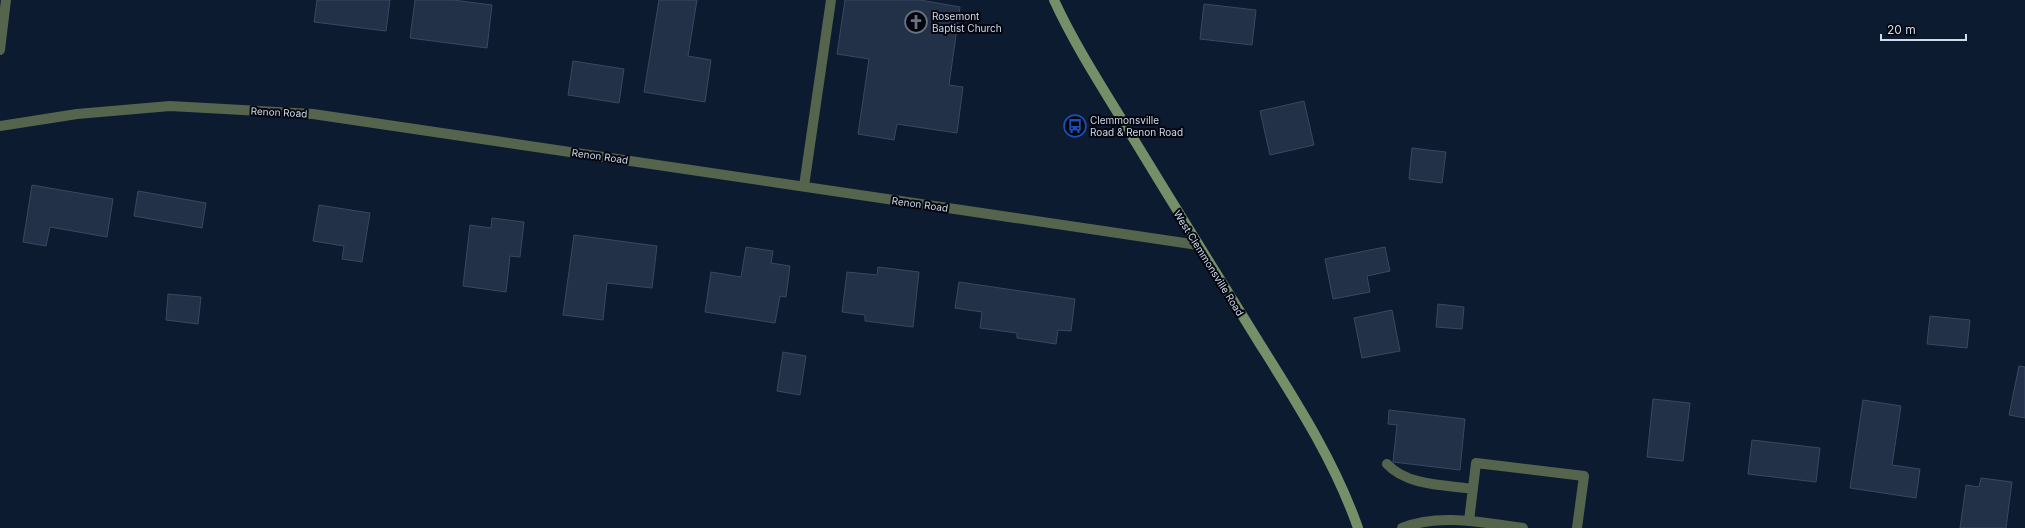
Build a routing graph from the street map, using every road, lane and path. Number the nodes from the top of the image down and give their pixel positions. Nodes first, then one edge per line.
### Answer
1 (6, 0) edge
2 (831, 0) edge
3 (1054, 0) edge
4 (0, 50) edge
5 (0, 126) edge
6 (804, 186) junction
7 (1198, 245) junction
8 (1387, 464) dead end
9 (1473, 489) junction
10 (1469, 521) junction
11 (1358, 528) edge
12 (1402, 528) edge
13 (1523, 528) edge
14 (1577, 528) edge

1 - 4 street
2 - 6 street
3 - 7 main road, West Clemmonsville Road
5 - 6 street, Renon Road
6 - 7 street, Renon Road
7 - 11 main road, West Clemmonsville Road
8 - 9 street
9 - 10 street
9 - 14 street
10 - 12 street
10 - 13 street

